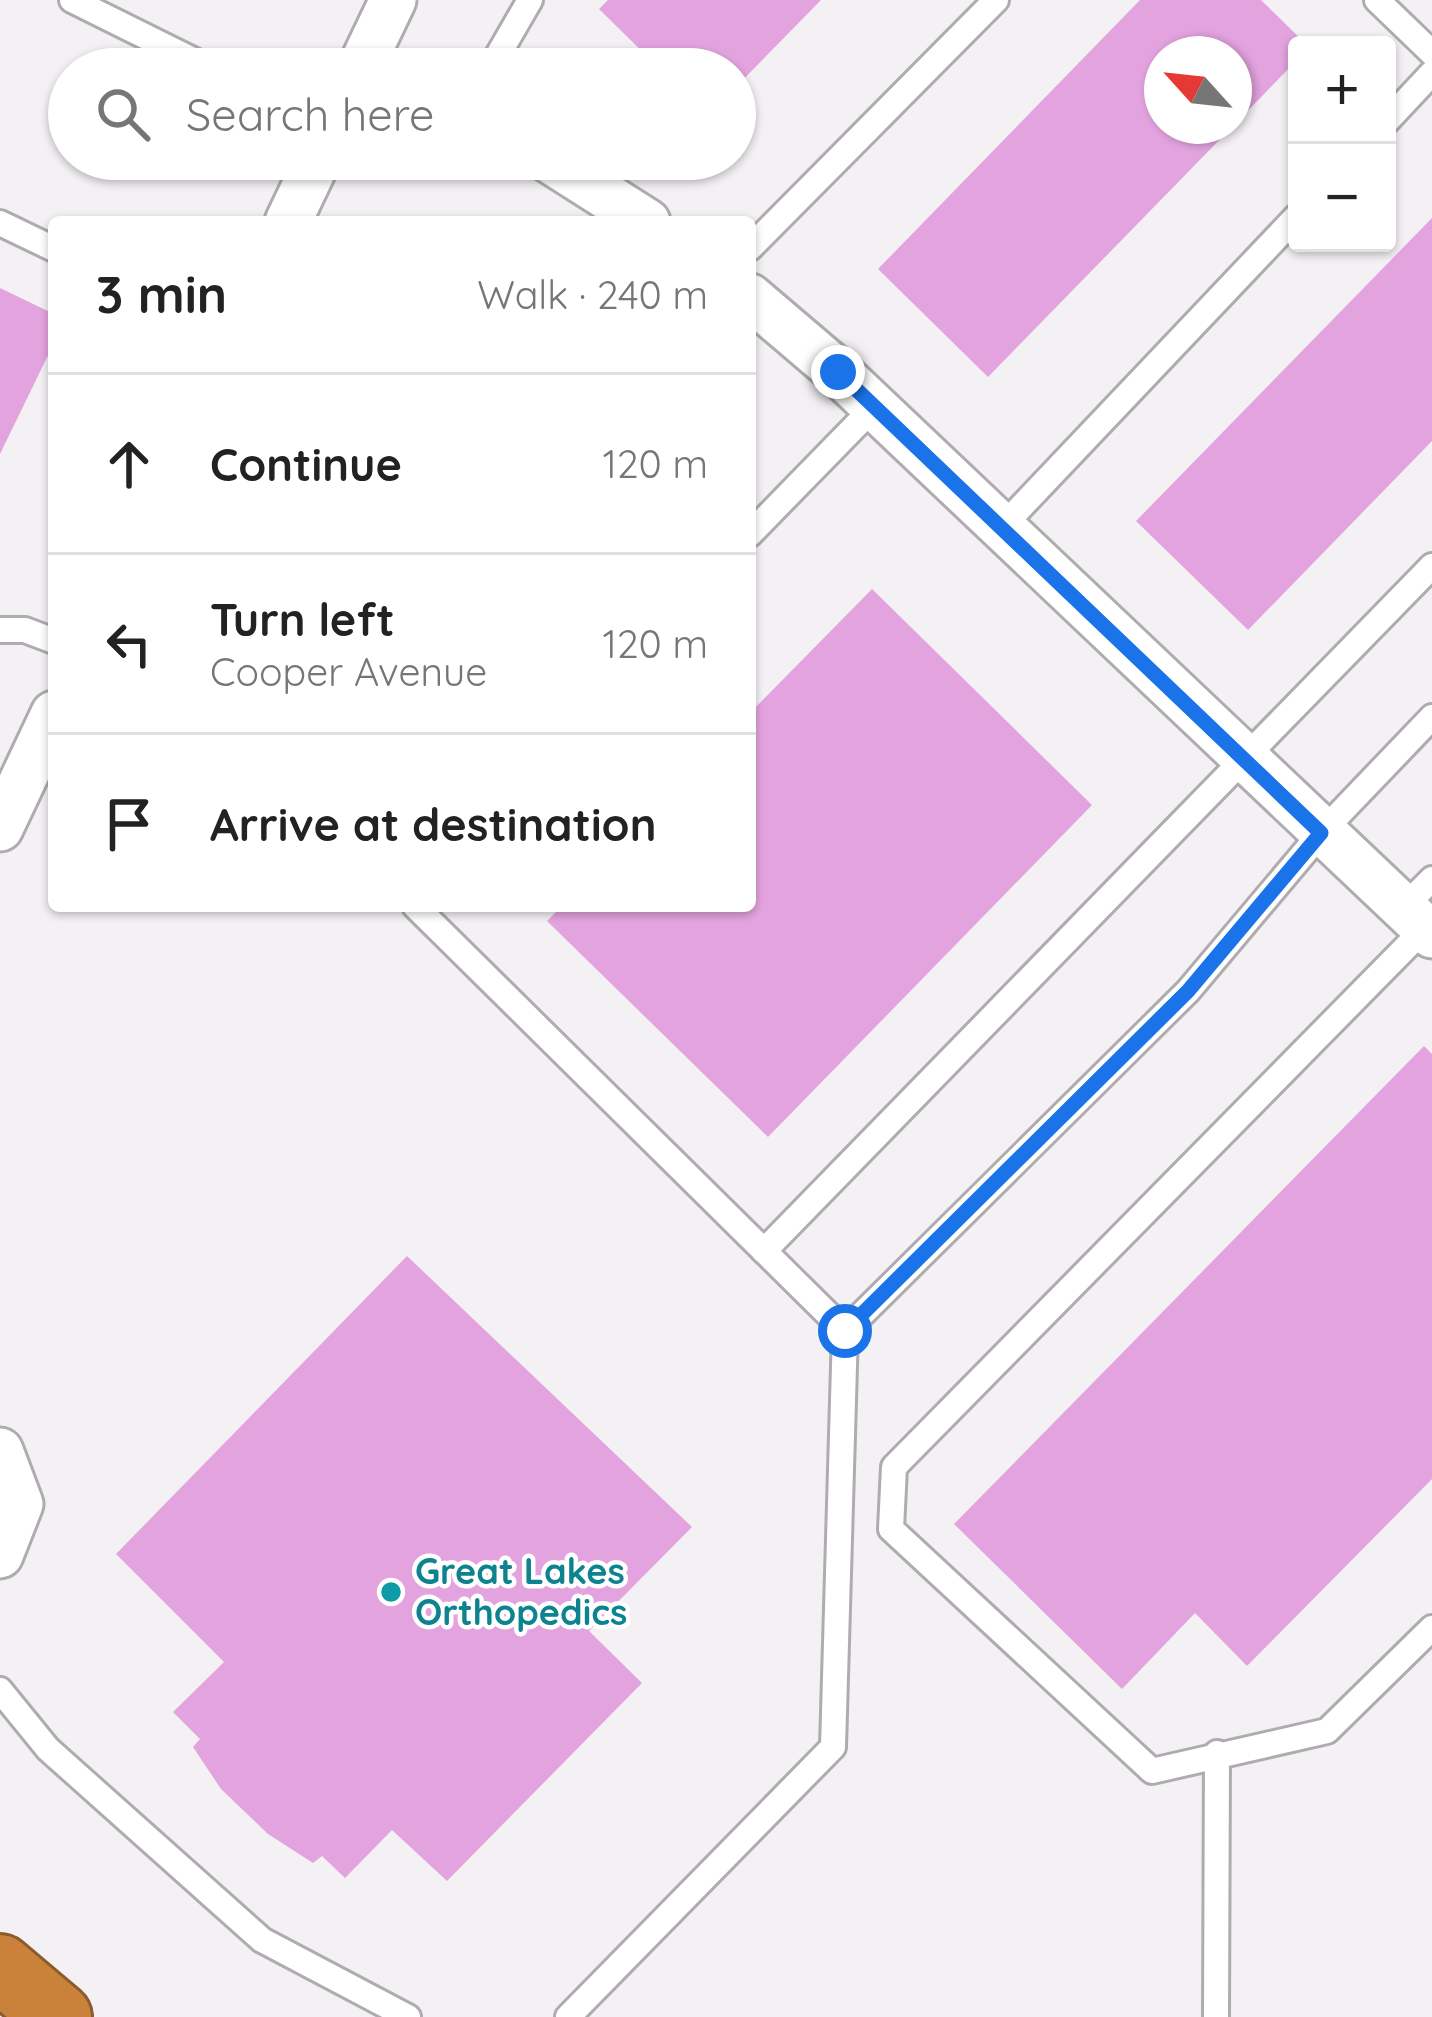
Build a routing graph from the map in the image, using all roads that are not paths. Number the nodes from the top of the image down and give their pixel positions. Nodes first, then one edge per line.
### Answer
1 (72, 0) edge
2 (393, 0) edge
3 (530, 0) edge
4 (996, 0) edge
5 (1377, 0) edge
6 (169, 48) edge
7 (378, 48) edge
8 (502, 48) edge
9 (1432, 53) edge
10 (1432, 73) edge
11 (1396, 111) edge
12 (308, 180) edge
13 (581, 180) edge
14 (291, 216) edge
15 (638, 216) edge
16 (0, 224) edge
17 (1288, 225) edge
18 (756, 242) edge
19 (48, 246) edge
20 (756, 302) edge
21 (874, 406) junction
22 (756, 528) edge
23 (1001, 528) junction
24 (1432, 566) edge
25 (0, 630) edge
26 (48, 639) edge
27 (1432, 717) edge
28 (48, 727) edge
29 (1242, 757) junction
30 (0, 828) edge
31 (1321, 833) junction
32 (421, 912) edge
33 (1423, 913) edge
34 (764, 1251) junction
35 (845, 1331) junction
36 (0, 1451) edge
37 (0, 1555) edge
38 (1432, 1628) edge
39 (0, 1690) edge
40 (1217, 1754) junction
41 (0, 1968) edge
42 (58, 2017) edge
43 (408, 2017) edge
44 (568, 2017) edge
45 (1216, 2017) edge

1 - 6 lane
2 - 7 street
3 - 8 lane
4 - 18 lane
5 - 9 lane
10 - 11 lane
12 - 14 street
13 - 15 street
16 - 19 lane
17 - 23 lane
20 - 21 street
21 - 22 lane
21 - 23 street
23 - 29 street
24 - 29 lane
25 - 26 lane
27 - 31 lane
28 - 30 street
29 - 31 street
29 - 34 lane
31 - 33 street
31 - 35 lane
32 - 34 lane
33 - 40 lane
34 - 35 lane
35 - 44 lane
36 - 37 street
38 - 40 lane
39 - 43 lane
40 - 45 lane
41 - 42 highway

